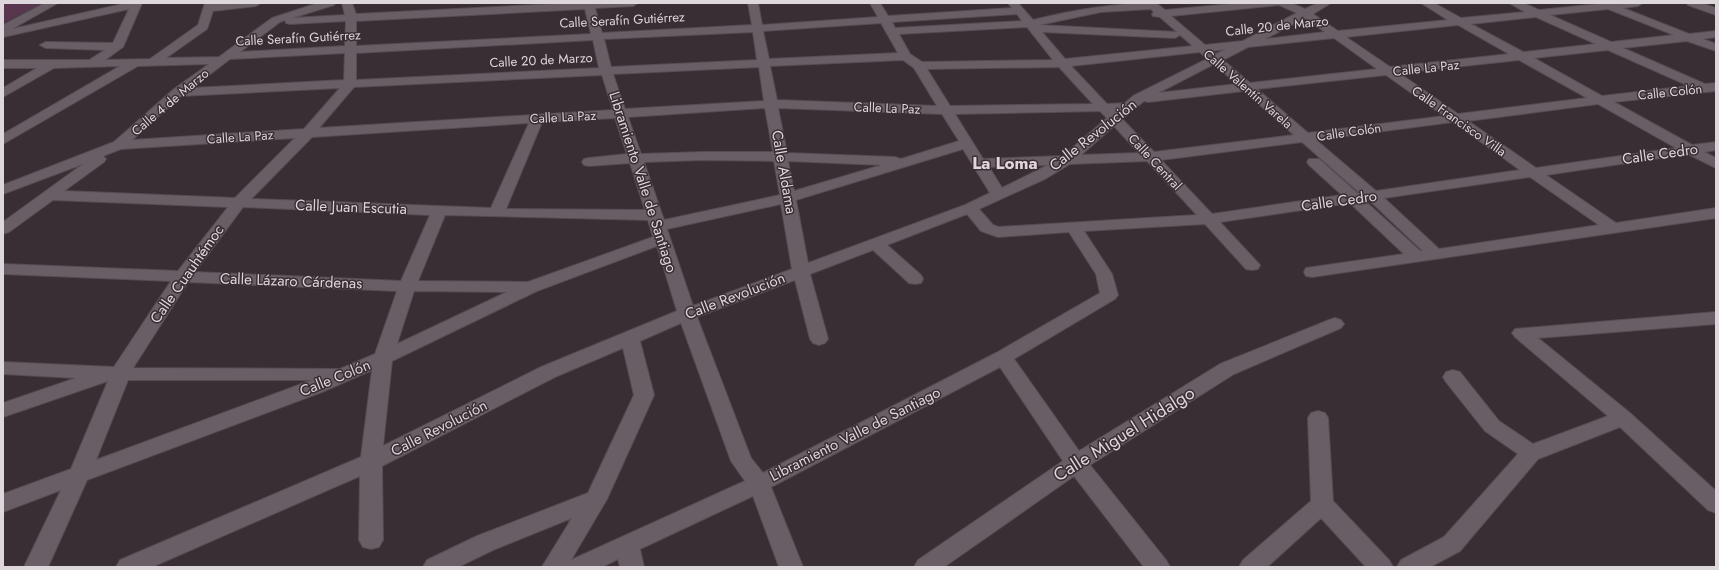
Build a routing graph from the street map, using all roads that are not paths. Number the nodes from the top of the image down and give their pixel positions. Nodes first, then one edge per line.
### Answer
1 (53, 3) edge
2 (137, 3) edge
3 (256, 3) edge
4 (330, 3) edge
5 (633, 3) edge
6 (753, 3) edge
7 (875, 3) edge
8 (1177, 3) edge
9 (1276, 3) edge
10 (1282, 3) edge
11 (1326, 3) edge
12 (1426, 3) edge
13 (1514, 3) edge
14 (1638, 3) edge
15 (1692, 3) edge
16 (589, 4) edge
17 (1606, 5) edge
18 (209, 6) edge
19 (301, 7) edge
20 (1015, 7) edge
21 (1151, 8) edge
22 (349, 10) edge
23 (1716, 12) edge
24 (1305, 13) junction
25 (1535, 13) junction
26 (884, 19) junction
27 (1458, 21) junction
28 (273, 22) junction
29 (1031, 26) junction
30 (759, 28) junction
31 (3, 29) edge
32 (892, 31) junction
33 (3, 34) edge
34 (1333, 34) junction
35 (1716, 34) edge
36 (1175, 35) junction
37 (596, 36) junction
38 (1690, 37) junction
39 (1247, 43) junction
40 (46, 45) dead end
41 (1606, 46) junction
42 (117, 47) junction
43 (351, 48) junction
44 (1195, 48) junction
45 (1716, 48) edge
46 (906, 56) junction
47 (1523, 57) junction
48 (225, 58) junction
49 (137, 61) junction
50 (154, 61) junction
51 (1211, 62) junction
52 (93, 63) junction
53 (765, 63) junction
54 (1062, 63) junction
55 (3, 64) edge
56 (51, 64) junction
57 (919, 66) junction
58 (606, 70) junction
59 (1389, 72) junction
60 (350, 84) junction
61 (1240, 88) junction
62 (1712, 90) edge
63 (178, 92) junction
64 (3, 93) edge
65 (1600, 100) junction
66 (1132, 103) junction
67 (772, 104) junction
68 (947, 110) junction
69 (1110, 113) junction
70 (620, 114) junction
71 (1455, 118) junction
72 (537, 119) junction
73 (309, 132) junction
74 (1304, 138) junction
75 (3, 140) edge
76 (1290, 140) junction
77 (968, 143) junction
78 (119, 145) junction
79 (1716, 146) edge
80 (1690, 149) junction
81 (781, 156) junction
82 (635, 157) junction
83 (1151, 157) junction
84 (1068, 159) junction
85 (907, 161) junction
86 (589, 162) dead end
87 (980, 163) junction
88 (1716, 164) edge
89 (1532, 173) junction
90 (3, 190) edge
91 (999, 194) junction
92 (48, 195) junction
93 (1373, 196) junction
94 (788, 198) junction
95 (1356, 199) junction
96 (239, 202) junction
97 (970, 208) junction
98 (440, 210) junction
99 (497, 213) junction
100 (1716, 213) edge
101 (1209, 219) junction
102 (658, 227) junction
103 (1074, 228) junction
104 (3, 229) edge
105 (1614, 229) junction
106 (875, 243) junction
107 (1437, 255) junction
108 (1416, 257) junction
109 (1252, 265) dead end
110 (3, 269) edge
111 (801, 271) junction
112 (1312, 272) dead end
113 (183, 276) junction
114 (915, 279) dead end
115 (407, 286) junction
116 (531, 287) junction
117 (687, 314) junction
118 (1716, 318) edge
119 (1336, 324) dead end
120 (630, 338) junction
121 (819, 339) dead end
122 (383, 358) junction
123 (1003, 358) junction
124 (3, 368) edge
125 (116, 374) junction
126 (345, 374) junction
127 (1453, 376) dead end
128 (3, 410) edge
129 (1318, 418) dead end
130 (1623, 418) junction
131 (1531, 453) junction
132 (371, 462) junction
133 (1076, 464) junction
134 (79, 475) junction
135 (759, 484) junction
136 (596, 499) junction
137 (3, 503) edge
138 (1322, 504) junction
139 (1716, 504) edge
140 (371, 540) dead end
141 (630, 556) edge
142 (36, 567) edge
143 (128, 567) edge
144 (435, 567) edge
145 (554, 567) edge
146 (579, 567) edge
147 (791, 567) edge
148 (926, 567) edge
149 (1158, 567) edge
150 (1252, 567) edge
151 (1381, 567) edge
152 (1409, 567) edge

1 - 31 street
2 - 33 street
2 - 42 street
3 - 18 street
4 - 19 street, Calle 4 de Marzo
5 - 16 street
6 - 30 street, Calle Aldama
7 - 26 street
8 - 21 street
9 - 21 street
10 - 24 street, Calle Francisco Villa
11 - 24 street, Calle Revolución
12 - 27 street
13 - 25 street
14 - 17 street, Calle 20 de Marzo
15 - 23 street
16 - 22 street
16 - 37 street, Libramiento Valle de Santiago
17 - 25 street, Calle 20 de Marzo
17 - 38 street
18 - 50 street
19 - 28 street, Calle 4 de Marzo
20 - 26 street, Calle Serafín Gutiérrez
20 - 29 street, Calle Central
21 - 29 street
21 - 36 street, Calle Valentín Varela
21 - 44 street, Calle Valentín Varela
22 - 28 street
22 - 43 street
24 - 34 street, Calle Francisco Villa
24 - 39 street, Calle Revolución
25 - 27 street, Calle 20 de Marzo
25 - 41 street
26 - 30 street, Calle Serafín Gutiérrez
26 - 32 street
27 - 34 street, Calle 20 de Marzo
27 - 47 street
28 - 48 street, Calle 4 de Marzo
29 - 32 street
29 - 36 street
29 - 54 street, Calle Central
30 - 37 street, Calle Serafín Gutiérrez
30 - 53 street, Calle Aldama
32 - 46 street
34 - 39 street, Calle 20 de Marzo
34 - 59 street, Calle Francisco Villa
35 - 38 street, Calle La Paz
36 - 44 street, Calle Valentín Varela
37 - 43 street, Calle Serafín Gutiérrez
37 - 58 street, Libramiento Valle de Santiago
38 - 41 street, Calle La Paz
38 - 45 street
39 - 44 street, Calle 20 de Marzo
39 - 51 street, Calle Revolución
40 - 42 street
41 - 47 street, Calle La Paz
41 - 62 street
42 - 52 street
43 - 48 street, Calle Serafín Gutiérrez
43 - 60 street
44 - 51 street, Calle Valentín Varela
44 - 54 street, Calle 20 de Marzo
46 - 53 street, Calle 20 de Marzo
46 - 57 street
47 - 59 street, Calle La Paz
47 - 65 street
48 - 50 street, Calle Serafín Gutiérrez
48 - 63 street, Calle 4 de Marzo
49 - 50 street, Calle Serafín Gutiérrez
49 - 52 street, Calle Serafín Gutiérrez
49 - 75 street
51 - 61 street, Calle Valentín Varela
51 - 66 street, Calle Revolución
52 - 56 street, Calle Serafín Gutiérrez
53 - 58 street, Calle 20 de Marzo
53 - 67 street, Calle Aldama
54 - 57 street, Calle 20 de Marzo
54 - 69 street, Calle Central
55 - 56 street, Calle Serafín Gutiérrez
56 - 64 street
57 - 68 street
58 - 60 street, Calle 20 de Marzo
58 - 70 street, Libramiento Valle de Santiago
59 - 61 street, Calle La Paz
59 - 71 street, Calle Francisco Villa
60 - 63 street, Calle 20 de Marzo
60 - 73 street, Calle Cuauhtémoc
61 - 66 street, Calle La Paz
61 - 74 street, Calle Valentín Varela
61 - 76 street, Calle Valentín Varela
62 - 65 street, Calle Colón
63 - 78 street, Calle 4 de Marzo
65 - 71 street, Calle Colón
65 - 80 street
66 - 69 street, Calle Revolución
67 - 68 street, Calle La Paz
67 - 70 street, Calle La Paz
67 - 81 street, Calle Aldama
68 - 69 street, Calle La Paz
68 - 77 street
69 - 83 street, Calle Central
69 - 84 street, Calle Revolución
70 - 72 street, Calle La Paz
70 - 82 street, Libramiento Valle de Santiago
71 - 74 street, Calle Colón
71 - 89 street, Calle Francisco Villa
72 - 73 street, Calle La Paz
72 - 99 street
73 - 78 street, Calle La Paz
73 - 96 street, Calle Cuauhtémoc
74 - 76 street, Calle Colón
74 - 93 street, Calle Valentín Varela
76 - 83 street, Calle Colón
76 - 95 street, Calle Valentín Varela
77 - 85 street, Calle Colón
77 - 87 street
78 - 90 street, Calle 4 de Marzo
78 - 92 street
79 - 80 street, Calle Cedro
80 - 88 street
80 - 89 street, Calle Cedro
81 - 82 street
81 - 85 street
81 - 94 street, Calle Aldama
82 - 86 street
82 - 102 street, Libramiento Valle de Santiago
83 - 84 street, Calle Colón
83 - 101 street, Calle Central
84 - 87 street, Calle Colón
84 - 91 street, Calle Revolución
85 - 94 street, Calle Colón
87 - 91 street
89 - 93 street, Calle Cedro
89 - 105 street, Calle Francisco Villa
91 - 97 street, Calle Revolución
92 - 96 street, Calle Juan Escutia
92 - 104 street
93 - 95 street, Calle Cedro
93 - 107 street, Calle Valentín Varela
94 - 102 street, Calle Colón
94 - 111 street, Calle Aldama
95 - 101 street, Calle Cedro
95 - 108 street, Calle Valentín Varela
96 - 98 street, Calle Juan Escutia
96 - 113 street, Calle Cuauhtémoc
97 - 103 street, Calle Cedro
97 - 106 street, Calle Revolución
98 - 99 street, Calle Juan Escutia
98 - 115 street
99 - 102 street, Calle Juan Escutia
100 - 105 street
101 - 103 street, Calle Cedro
101 - 109 street, Calle Central
102 - 116 street, Calle Colón
102 - 117 street, Libramiento Valle de Santiago
103 - 123 street, Libramiento Valle de Santiago
105 - 107 street
106 - 111 street, Calle Revolución
106 - 114 street
107 - 108 street
108 - 112 street
110 - 113 street, Calle Lázaro Cárdenas
111 - 117 street, Calle Revolución
111 - 121 street, Calle Aldama
113 - 115 street, Calle Lázaro Cárdenas
113 - 125 street, Calle Cuauhtémoc
115 - 116 street, Calle Lázaro Cárdenas
115 - 122 street
116 - 122 street, Calle Colón
117 - 120 street, Calle Revolución
117 - 135 street, Libramiento Valle de Santiago
118 - 130 street
119 - 133 street, Calle Miguel Hidalgo
120 - 132 street, Calle Revolución
120 - 136 street
122 - 126 street, Calle Colón
122 - 132 street
123 - 133 street
123 - 135 street, Libramiento Valle de Santiago
124 - 125 street
125 - 126 street
125 - 128 street
125 - 134 street, Calle Cuauhtémoc
126 - 134 street, Calle Colón
127 - 131 street
129 - 138 street
130 - 131 street
130 - 139 street
131 - 152 street
132 - 140 street
132 - 143 street, Calle Revolución
133 - 148 street, Calle Miguel Hidalgo
133 - 149 street
134 - 137 street, Calle Colón
134 - 142 street, Calle Cuauhtémoc
135 - 141 street
135 - 147 street
136 - 144 street
136 - 145 street
138 - 150 street
138 - 151 street
141 - 146 street

